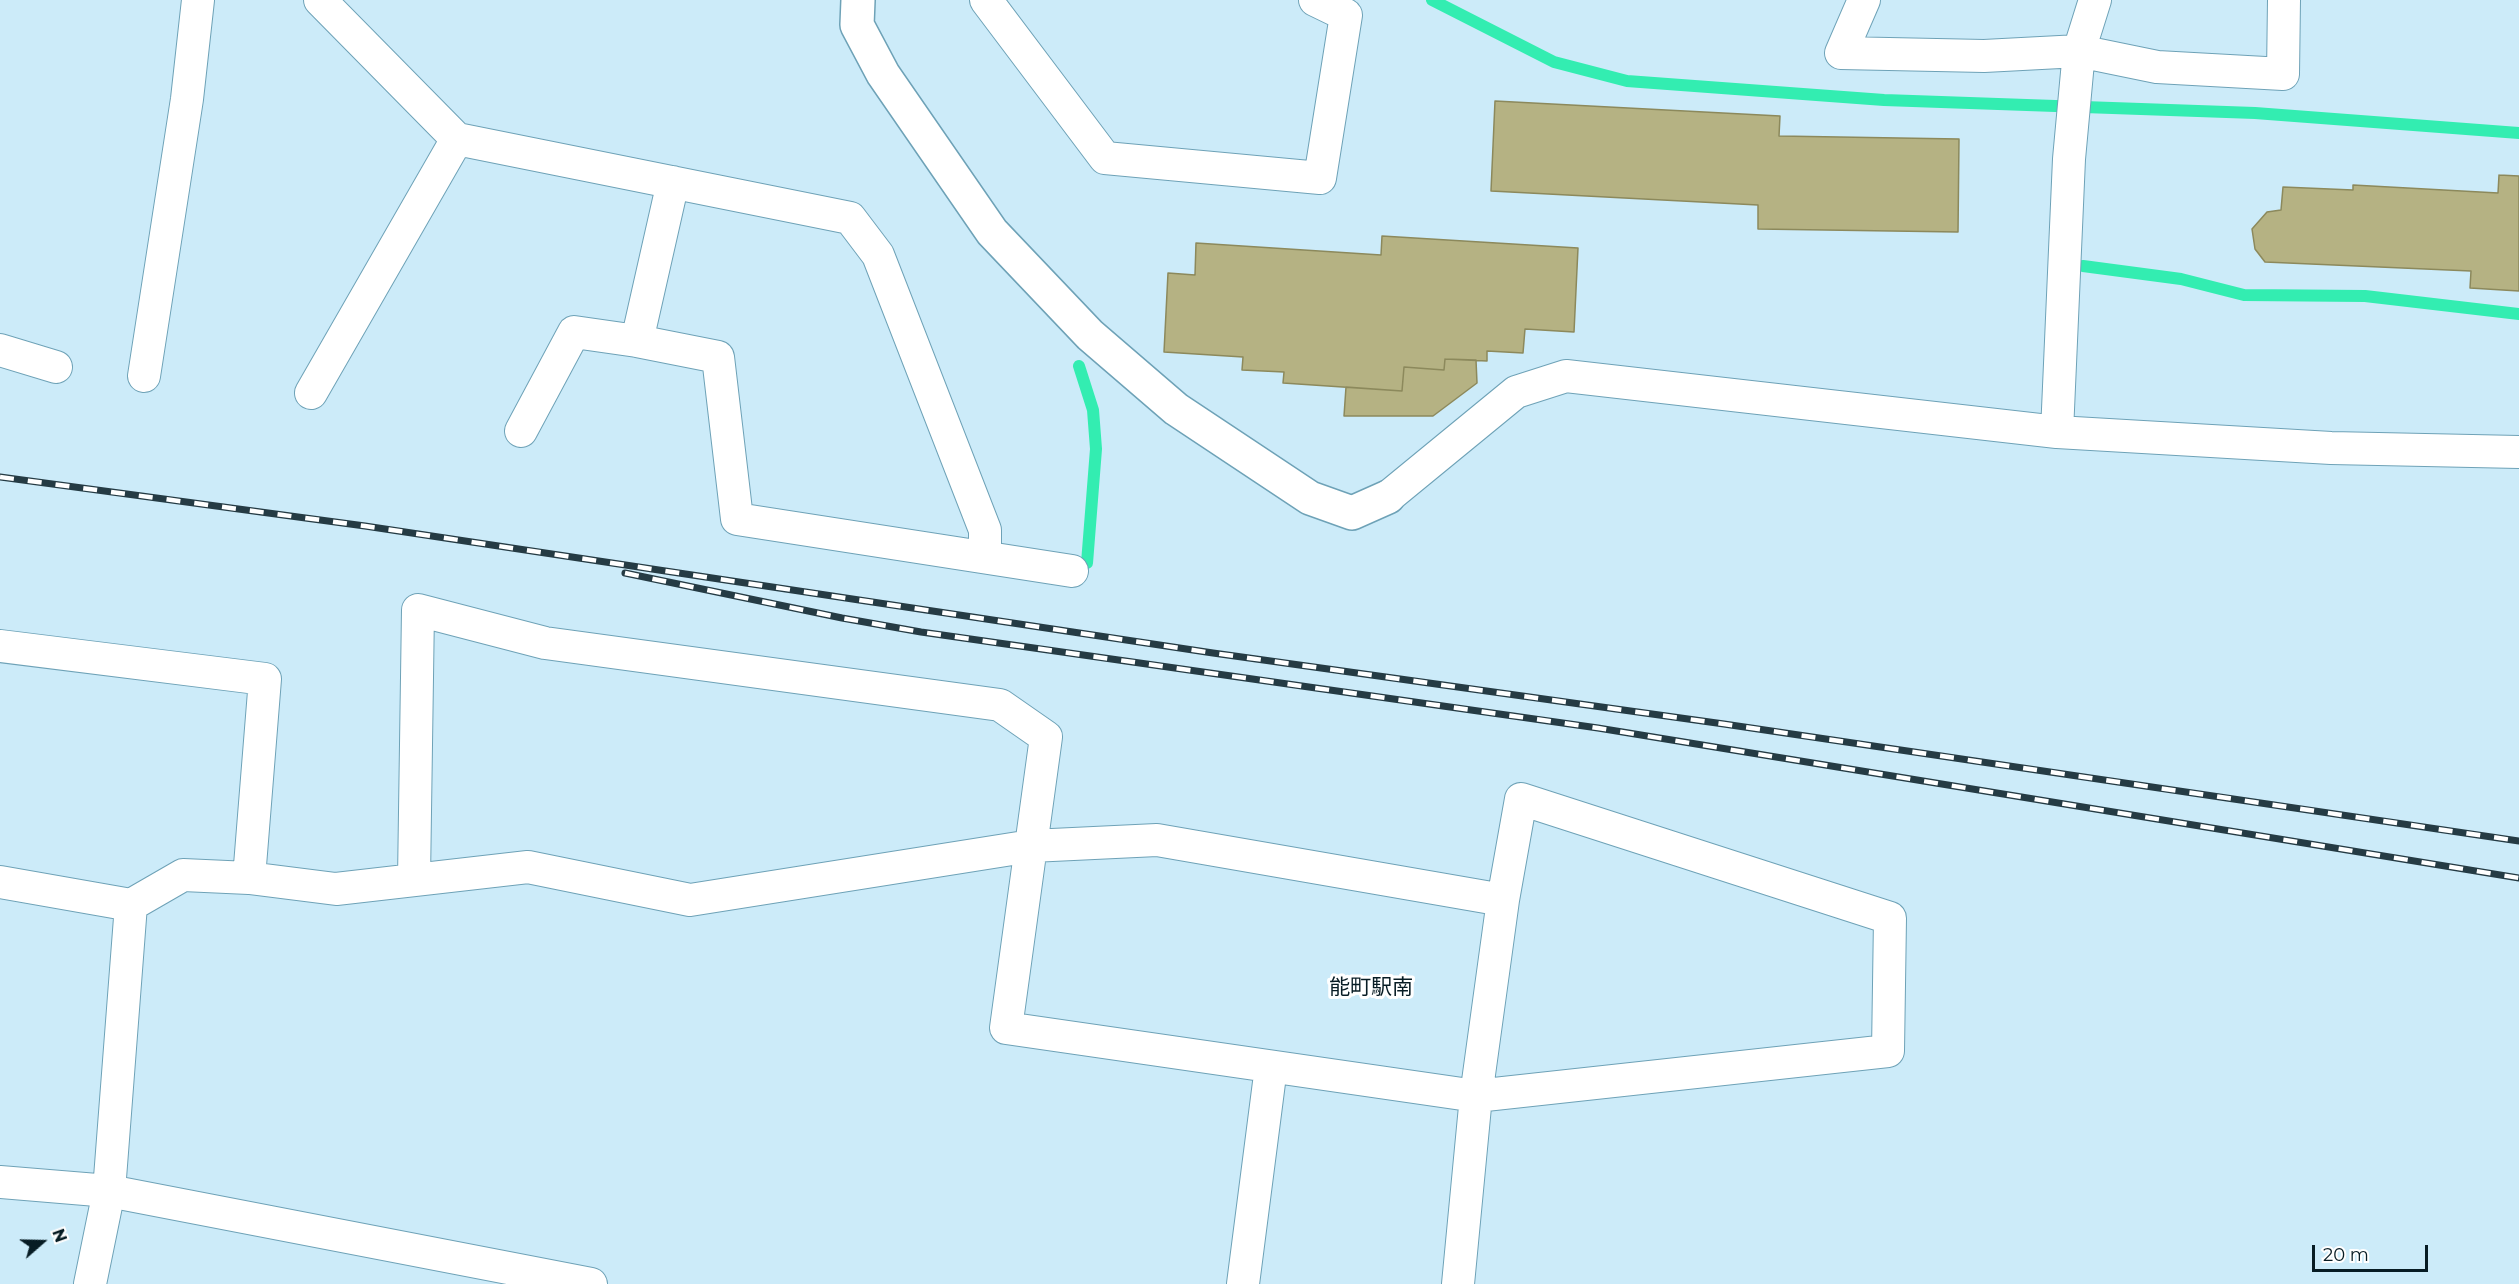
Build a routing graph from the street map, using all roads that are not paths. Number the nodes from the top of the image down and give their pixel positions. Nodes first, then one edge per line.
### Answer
1 (198, 0) edge
2 (320, 0) edge
3 (858, 0) edge
4 (986, 0) edge
5 (1316, 0) edge
6 (1864, 0) edge
7 (2095, 0) edge
8 (2284, 0) edge
9 (2079, 51) junction
10 (457, 139) junction
11 (673, 182) junction
12 (637, 341) junction
13 (0, 350) edge
14 (56, 367) dead end
15 (144, 376) dead end
16 (311, 393) dead end
17 (521, 430) dead end
18 (2057, 432) junction
19 (2519, 452) edge
20 (1388, 497) joint
21 (985, 557) junction
22 (1072, 571) dead end
23 (0, 646) edge
24 (1031, 846) junction
25 (249, 878) junction
26 (414, 879) junction
27 (0, 882) edge
28 (1503, 900) junction
29 (131, 905) junction
30 (1271, 1066) junction
31 (1476, 1096) junction
32 (0, 1182) edge
33 (109, 1191) junction
34 (90, 1284) edge
35 (587, 1284) edge
36 (1243, 1284) edge
37 (1458, 1284) edge

1 - 15 street
2 - 10 street
3 - 20 street
4 - 5 street
6 - 9 street
7 - 9 street
8 - 9 street
9 - 18 street
10 - 11 street
10 - 16 street
11 - 12 street
11 - 21 street
12 - 17 street
12 - 21 street
13 - 14 street
18 - 19 street
18 - 20 street
21 - 22 street
23 - 25 street
24 - 26 street
24 - 26 street
24 - 28 street
24 - 30 street
25 - 26 street
25 - 29 street
27 - 29 street
28 - 31 street
28 - 31 street
29 - 33 street
30 - 31 street
30 - 36 street
31 - 37 street
32 - 33 street
33 - 34 street
33 - 35 street

